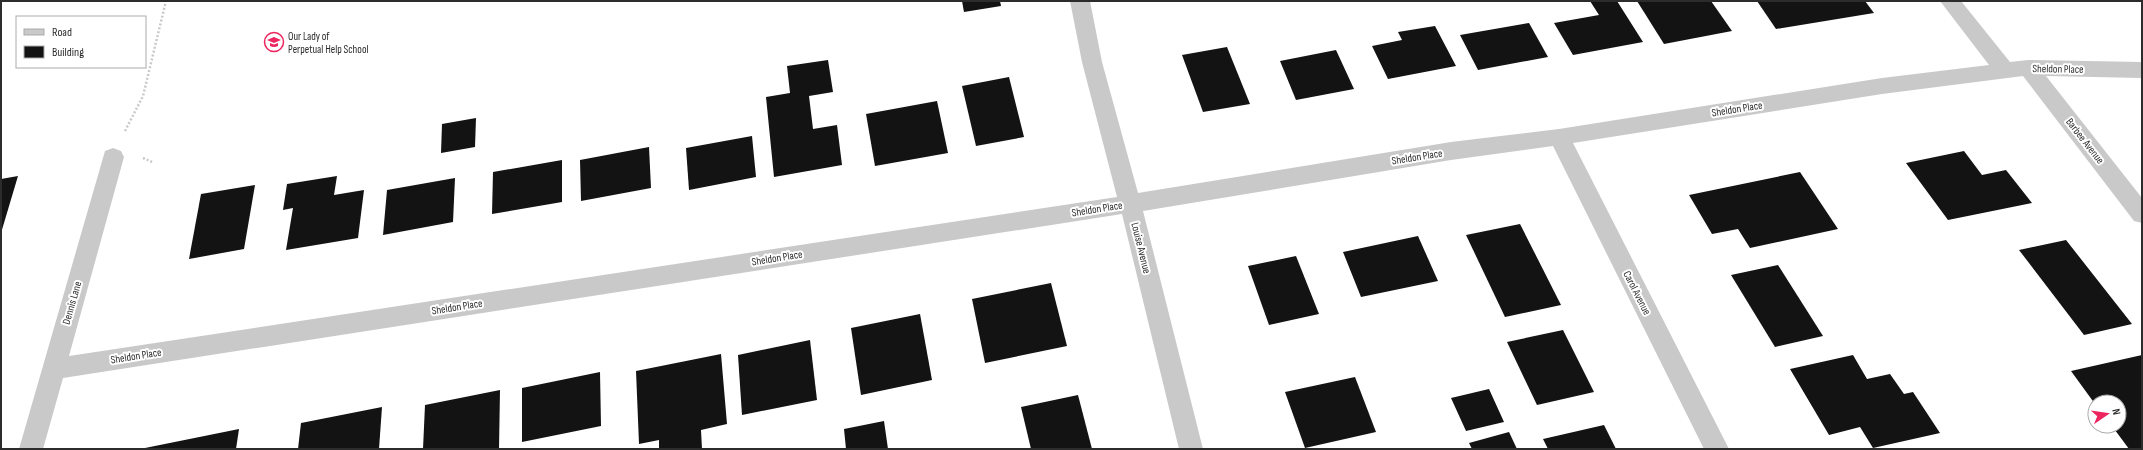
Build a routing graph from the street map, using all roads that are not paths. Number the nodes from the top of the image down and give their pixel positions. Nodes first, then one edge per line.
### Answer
1 (1080, 1) edge
2 (1950, 1) edge
3 (2028, 68) junction
4 (2142, 70) edge
5 (2005, 71) junction
6 (1559, 137) junction
7 (113, 157) road end
8 (1130, 204) junction
9 (2142, 214) edge
10 (54, 369) junction
11 (32, 449) edge
12 (1191, 449) edge
13 (1717, 449) edge

1 - 8 street, Louise Avenue
2 - 5 street
3 - 4 street, Sheldon Place
3 - 5 street, Sheldon Place
3 - 9 street, Barbee Avenue
5 - 6 street, Sheldon Place
6 - 8 street, Sheldon Place
6 - 13 street, Carol Avenue
7 - 10 street, Dennis Lane
8 - 10 street, Sheldon Place
8 - 12 street, Louise Avenue
10 - 11 street, Dennis Lane

